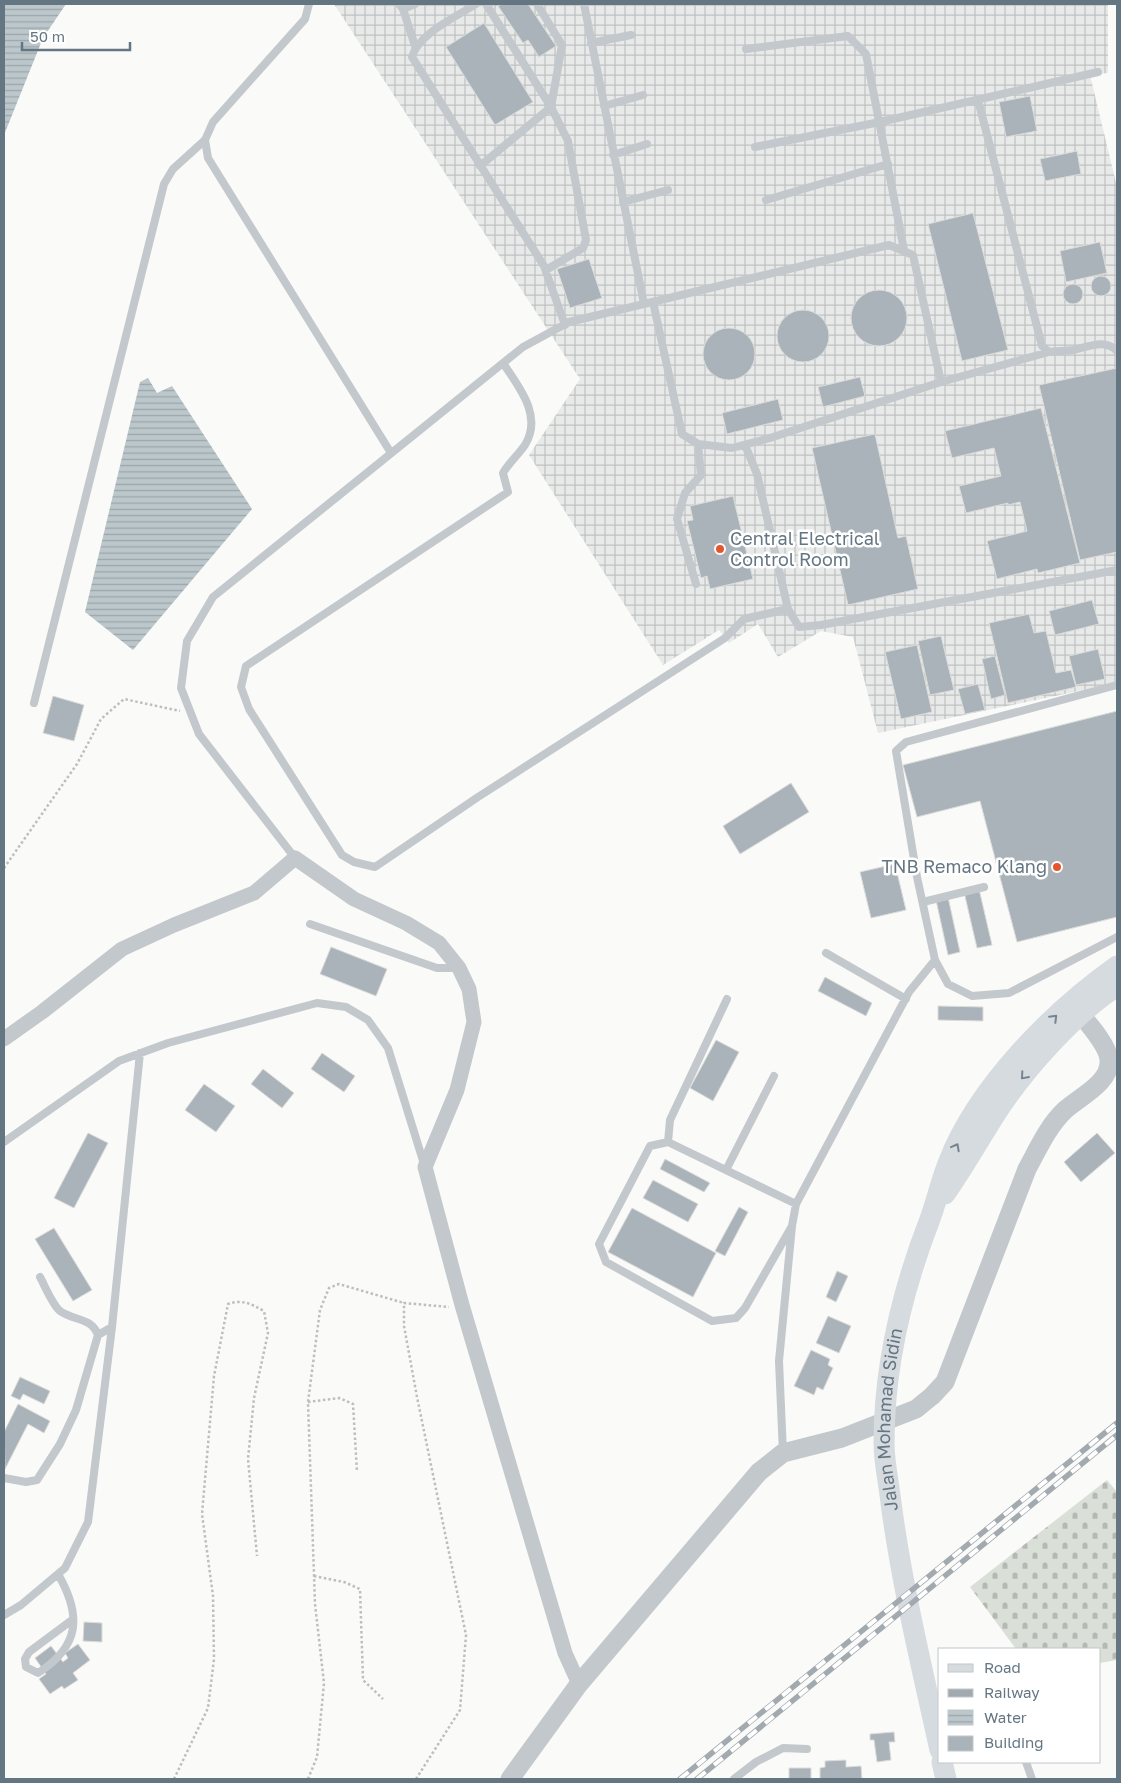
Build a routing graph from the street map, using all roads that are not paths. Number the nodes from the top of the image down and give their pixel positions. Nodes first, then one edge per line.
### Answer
1 (309, 4) edge
2 (415, 4) edge
3 (476, 4) edge
4 (486, 4) edge
5 (537, 4) edge
6 (584, 4) edge
7 (401, 6) edge
8 (631, 35) dead end
9 (591, 43) junction
10 (415, 46) junction
11 (746, 50) dead end
12 (1098, 72) dead end
13 (643, 95) dead end
14 (978, 100) junction
15 (604, 106) junction
16 (552, 107) junction
17 (880, 122) junction
18 (205, 140) junction
19 (647, 144) dead end
20 (755, 147) dead end
21 (614, 154) junction
22 (888, 164) junction
23 (480, 166) junction
24 (668, 190) dead end
25 (766, 200) dead end
26 (623, 202) junction
27 (904, 250) junction
28 (546, 270) junction
29 (653, 302) junction
30 (644, 304) junction
31 (565, 325) junction
32 (1117, 351) edge
33 (1049, 352) junction
34 (503, 363) junction
35 (940, 382) junction
36 (698, 444) junction
37 (745, 445) junction
38 (391, 453) junction
39 (1117, 570) edge
40 (696, 584) dead end
41 (788, 608) junction
42 (1117, 685) edge
43 (34, 703) dead end
44 (295, 858) junction
45 (984, 887) dead end
46 (922, 902) junction
47 (310, 924) dead end
48 (1117, 937) edge
49 (826, 954) dead end
50 (935, 960) junction
51 (1117, 966) edge
52 (459, 968) junction
53 (1117, 986) edge
54 (906, 998) junction
55 (727, 999) dead end
56 (1076, 1008) junction
57 (4, 1039) edge
58 (140, 1053) junction
59 (774, 1076) dead end
60 (4, 1142) edge
61 (668, 1142) junction
62 (425, 1167) junction
63 (726, 1170) junction
64 (796, 1204) junction
65 (792, 1226) junction
66 (40, 1276) dead end
67 (112, 1327) junction
68 (98, 1335) junction
69 (783, 1453) junction
70 (4, 1478) edge
71 (58, 1574) junction
72 (4, 1615) edge
73 (72, 1620) junction
74 (579, 1684) junction
75 (938, 1741) edge
76 (807, 1749) dead end
77 (942, 1763) edge
78 (1026, 1763) edge
79 (510, 1779) edge
80 (734, 1779) edge
81 (946, 1779) edge
82 (1032, 1779) edge

1 - 18 lane
2 - 7 lane
3 - 10 lane
4 - 16 lane
5 - 16 lane
6 - 9 lane
7 - 10 lane
8 - 9 lane
9 - 15 lane
10 - 23 lane
11 - 17 lane
12 - 14 lane
13 - 15 lane
14 - 17 lane
14 - 33 lane
15 - 21 lane
16 - 23 lane
16 - 28 lane
17 - 20 lane
17 - 22 lane
18 - 38 lane
18 - 43 lane
19 - 21 lane
21 - 26 lane
22 - 25 lane
22 - 27 lane
23 - 28 lane
24 - 26 lane
26 - 30 lane
27 - 29 lane
27 - 35 lane
28 - 31 lane
29 - 30 lane
29 - 36 lane
30 - 31 lane
31 - 34 lane
32 - 33 lane
33 - 35 lane
34 - 38 lane
34 - 41 lane
35 - 37 lane
36 - 37 lane
36 - 40 lane
37 - 41 lane
38 - 44 lane
39 - 41 lane
42 - 46 lane
44 - 52 street
44 - 57 street
45 - 46 lane
46 - 50 lane
47 - 52 lane
48 - 50 lane
49 - 54 lane
50 - 54 lane
51 - 56 main road, Jalan Mohamad Sidin
52 - 62 street
53 - 56 main road, Jalan Mohamad Sidin
54 - 64 lane
55 - 61 lane
56 - 69 street
56 - 75 main road, Jalan Mohamad Sidin
58 - 60 lane
58 - 62 lane
58 - 67 lane
59 - 63 lane
61 - 63 lane
61 - 65 lane
62 - 74 street
63 - 64 lane
64 - 65 lane
65 - 69 lane
66 - 68 lane
67 - 68 lane
67 - 71 lane
68 - 70 lane
69 - 74 street
71 - 72 lane
71 - 73 lane
73 - 73 lane
74 - 79 street
76 - 80 lane
77 - 81 main road
78 - 82 lane

